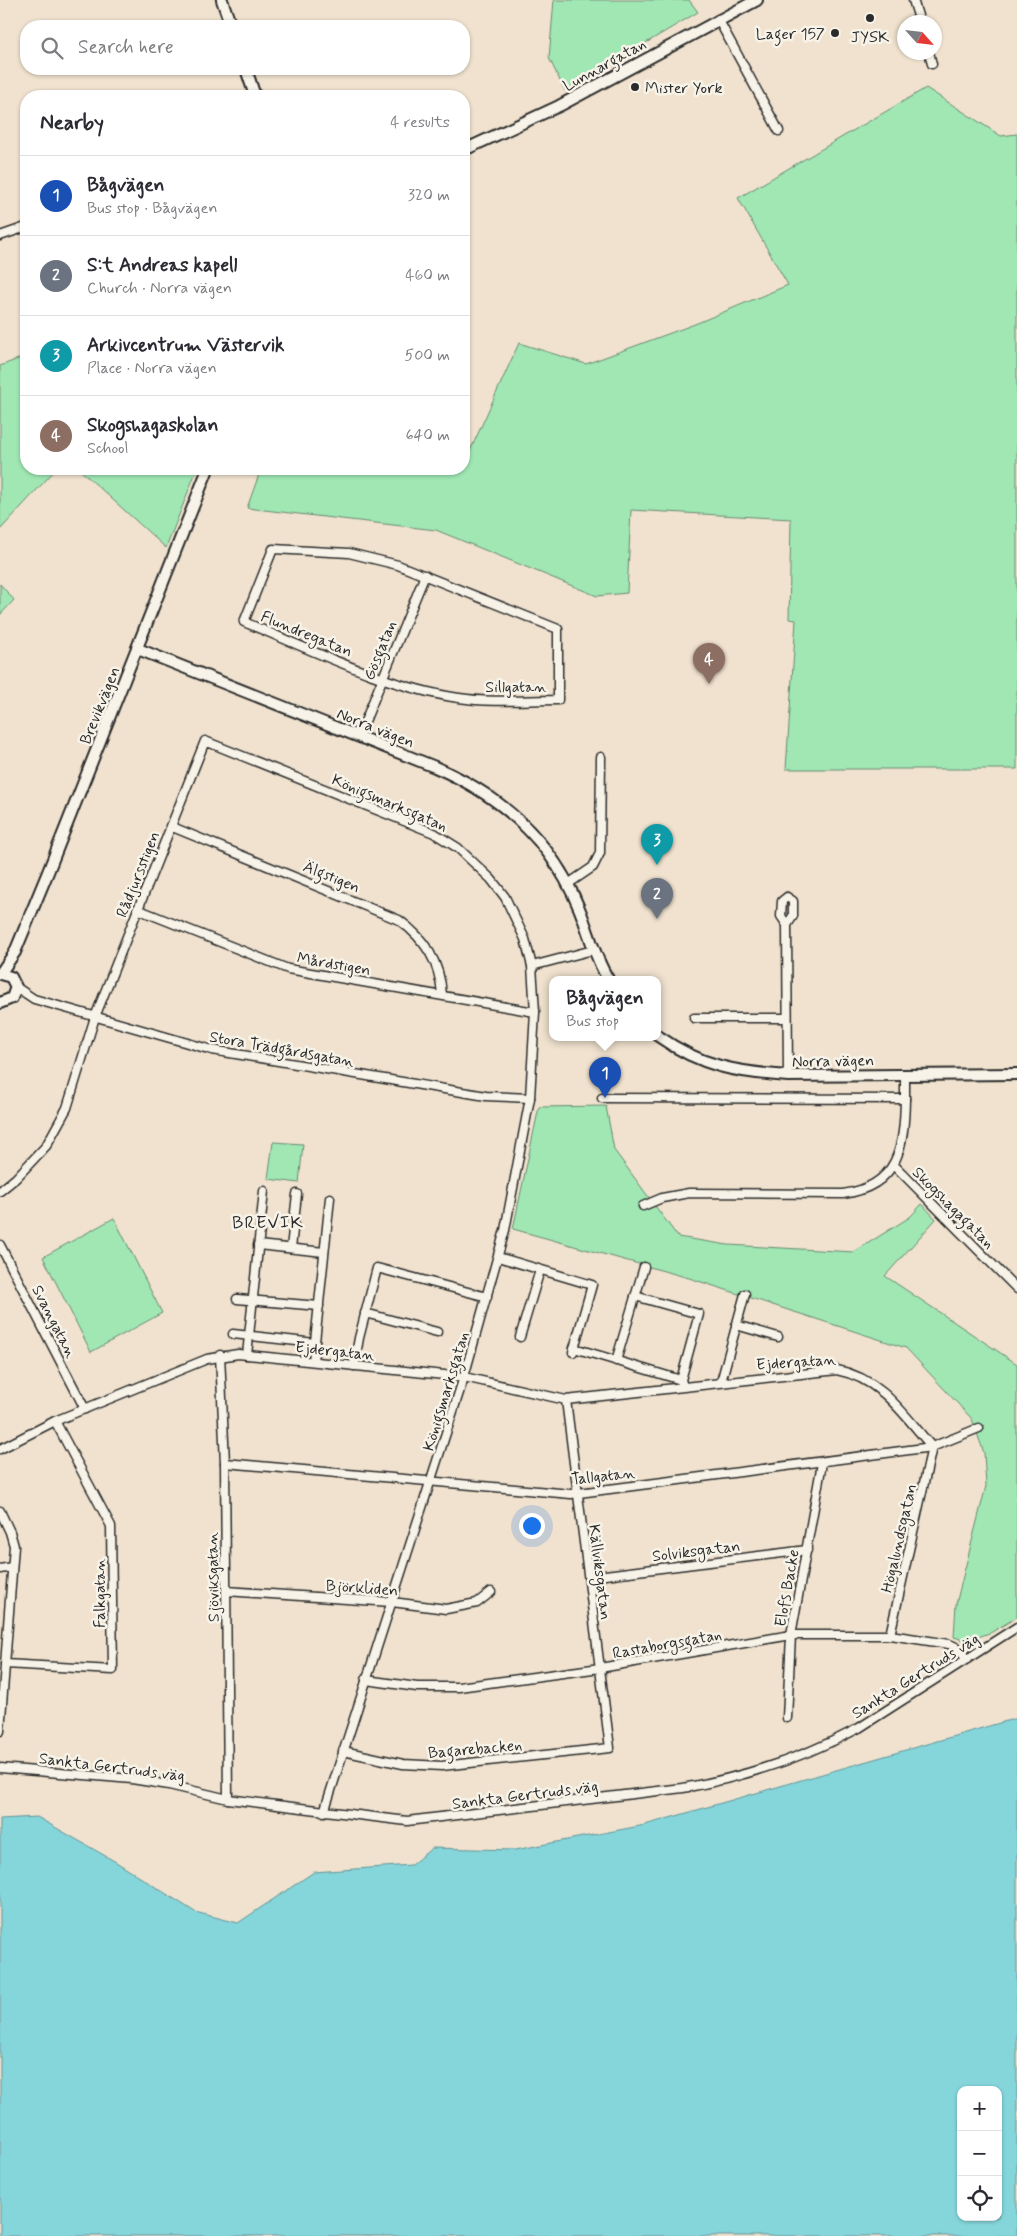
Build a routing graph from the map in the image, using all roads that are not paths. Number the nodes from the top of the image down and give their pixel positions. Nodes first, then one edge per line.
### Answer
1 (757, 0) edge
2 (913, 0) edge
3 (222, 2) edge
4 (918, 15) edge
5 (229, 20) edge
6 (718, 20) junction
7 (931, 60) edge
8 (932, 64) dead end
9 (248, 75) edge
10 (253, 90) edge
11 (779, 132) dead end
12 (470, 147) edge
13 (20, 229) edge
14 (0, 236) edge
15 (206, 475) edge
16 (425, 575) junction
17 (138, 648) junction
18 (382, 678) junction
19 (359, 736) junction
20 (205, 741) joint
21 (601, 757) dead end
22 (170, 826) junction
23 (568, 884) junction
24 (137, 910) junction
25 (787, 925) dead end
26 (593, 950) junction
27 (15, 952) junction
28 (532, 966) junction
29 (0, 974) edge
30 (606, 976) edge
31 (15, 984) junction
32 (442, 995) junction
33 (34, 999) junction
34 (4, 1003) edge
35 (535, 1012) junction
36 (95, 1017) junction
37 (694, 1018) dead end
38 (787, 1018) junction
39 (661, 1038) edge
40 (905, 1074) junction
41 (1017, 1074) edge
42 (788, 1076) junction
43 (530, 1098) junction
44 (602, 1098) dead end
45 (905, 1099) junction
46 (894, 1165) junction
47 (264, 1190) dead end
48 (0, 1191) edge
49 (297, 1194) dead end
50 (330, 1198) dead end
51 (643, 1206) dead end
52 (0, 1245) edge
53 (258, 1245) junction
54 (291, 1248) junction
55 (324, 1252) junction
56 (498, 1257) junction
57 (644, 1267) dead end
58 (540, 1270) junction
59 (1017, 1289) edge
60 (745, 1294) dead end
61 (635, 1296) junction
62 (486, 1297) junction
63 (237, 1299) dead end
64 (252, 1300) junction
65 (319, 1306) junction
66 (365, 1313) junction
67 (736, 1325) junction
68 (438, 1332) dead end
69 (233, 1334) dead end
70 (249, 1336) junction
71 (520, 1337) dead end
72 (778, 1337) dead end
73 (315, 1343) junction
74 (220, 1355) junction
75 (247, 1355) junction
76 (313, 1361) junction
77 (616, 1361) junction
78 (354, 1366) junction
79 (464, 1377) junction
80 (721, 1382) junction
81 (682, 1383) junction
82 (566, 1400) junction
83 (85, 1409) junction
84 (55, 1422) junction
85 (979, 1428) dead end
86 (932, 1447) junction
87 (0, 1449) edge
88 (822, 1462) junction
89 (225, 1463) junction
90 (431, 1482) junction
91 (577, 1493) junction
92 (0, 1511) edge
93 (806, 1550) junction
94 (12, 1567) junction
95 (0, 1569) edge
96 (588, 1577) junction
97 (226, 1591) junction
98 (491, 1592) dead end
99 (392, 1602) junction
100 (1017, 1628) edge
101 (890, 1634) junction
102 (792, 1635) junction
103 (967, 1659) junction
104 (5, 1664) junction
105 (600, 1668) junction
106 (366, 1680) junction
107 (787, 1718) dead end
108 (0, 1731) edge
109 (610, 1748) joint
110 (343, 1751) junction
111 (0, 1768) edge
112 (228, 1798) junction
113 (324, 1812) junction

1 - 6 street, Lunnargatan
2 - 4 street
3 - 5 street
6 - 11 street
6 - 12 street, Lunnargatan
7 - 8 street
9 - 10 street
13 - 14 street
15 - 17 street, Brevikvägen
16 - 18 street, Gösgatan
16 - 18 street, Flundregatan
16 - 18 street, Sillgatan
17 - 19 street, Norra vägen
17 - 27 street, Brevikvägen
18 - 19 street, Gösgatan
19 - 23 street, Norra vägen
20 - 22 street, Rådjursstigen
20 - 28 street, Königsmarksgatan
21 - 23 street
22 - 24 street, Rådjursstigen
22 - 32 street, Älgstigen
23 - 26 street, Norra vägen
24 - 32 street, Mårdstigen
24 - 36 street, Rådjursstigen
25 - 38 street
26 - 28 street
26 - 30 street, Norra vägen
27 - 29 street, Brevikvägen
27 - 31 street, Brevikvägen
28 - 35 street, Königsmarksgatan
29 - 31 street
31 - 33 street, Stora Trädgårdsgatan
31 - 34 street, Brevikvägen
32 - 35 street, Mårdstigen
33 - 34 street, Stora Trädgårdsgatan
33 - 36 street, Stora Trädgårdsgatan
35 - 43 street, Königsmarksgatan
36 - 43 street, Stora Trädgårdsgatan
36 - 48 street, Rådjursstigen
37 - 38 street
38 - 42 street
39 - 42 street, Norra vägen
40 - 41 street, Norra vägen
40 - 42 street, Norra vägen
40 - 45 street
43 - 56 street, Königsmarksgatan
44 - 45 street
45 - 46 street
46 - 51 street
46 - 59 street, Skogshagagatan
47 - 53 street
49 - 54 street
50 - 55 street
52 - 83 street, Svangatan
53 - 54 street
53 - 64 street
54 - 55 street
55 - 65 street
56 - 58 street, Ejdergatan
56 - 62 street, Königsmarksgatan
57 - 61 street
58 - 71 street
58 - 77 street, Ejdergatan
60 - 67 street
61 - 77 street
61 - 81 street
62 - 66 street
62 - 79 street, Königsmarksgatan
63 - 64 street
64 - 65 street
64 - 70 street
65 - 73 street
66 - 68 street
66 - 78 street
67 - 72 street, Ejdergatan
67 - 80 street
69 - 70 street
70 - 73 street
70 - 75 street
73 - 76 street
74 - 75 street, Ejdergatan
74 - 83 street, Ejdergatan
74 - 89 street, Sjöviksgatan
75 - 76 street, Ejdergatan
76 - 78 street, Ejdergatan
77 - 81 street, Ejdergatan
78 - 79 street, Ejdergatan
79 - 82 street, Ejdergatan
79 - 90 street, Königsmarksgatan
80 - 81 street, Ejdergatan
80 - 86 street, Ejdergatan
81 - 82 street, Ejdergatan
82 - 91 street, Källviksgatan
83 - 84 street, Ejdergatan
84 - 87 street, Ejdergatan
84 - 104 street, Falkgatan
85 - 86 street, Tallgatan
86 - 88 street, Tallgatan
86 - 101 street, Högalundsgatan
88 - 91 street, Tallgatan
88 - 93 street, Elofs Backe
89 - 90 street, Tallgatan
89 - 97 street, Sjöviksgatan
90 - 91 street, Tallgatan
90 - 99 street, Königsmarksgatan
91 - 96 street, Källviksgatan
92 - 94 street
93 - 96 street, Solviksgatan
93 - 102 street, Elofs Backe
94 - 95 street
94 - 104 street
96 - 105 street, Källviksgatan
97 - 99 street, Björkliden
97 - 112 street, Sjöviksgatan
98 - 99 street, Björkliden
99 - 106 street, Königsmarksgatan
100 - 103 street, Sankta Gertruds väg
101 - 102 street, Rastaborgsgatan
101 - 103 street, Rastaborgsgatan
102 - 105 street, Rastaborgsgatan
102 - 107 street, Elofs Backe
103 - 113 street, Sankta Gertruds väg
104 - 108 street
105 - 106 street, Rastaborgsgatan
105 - 109 street, Källviksgatan
106 - 110 street, Königsmarksgatan
109 - 110 street, Bagarebacken
110 - 113 street, Königsmarksgatan
111 - 112 street, Sankta Gertruds väg
112 - 113 street, Sankta Gertruds väg

